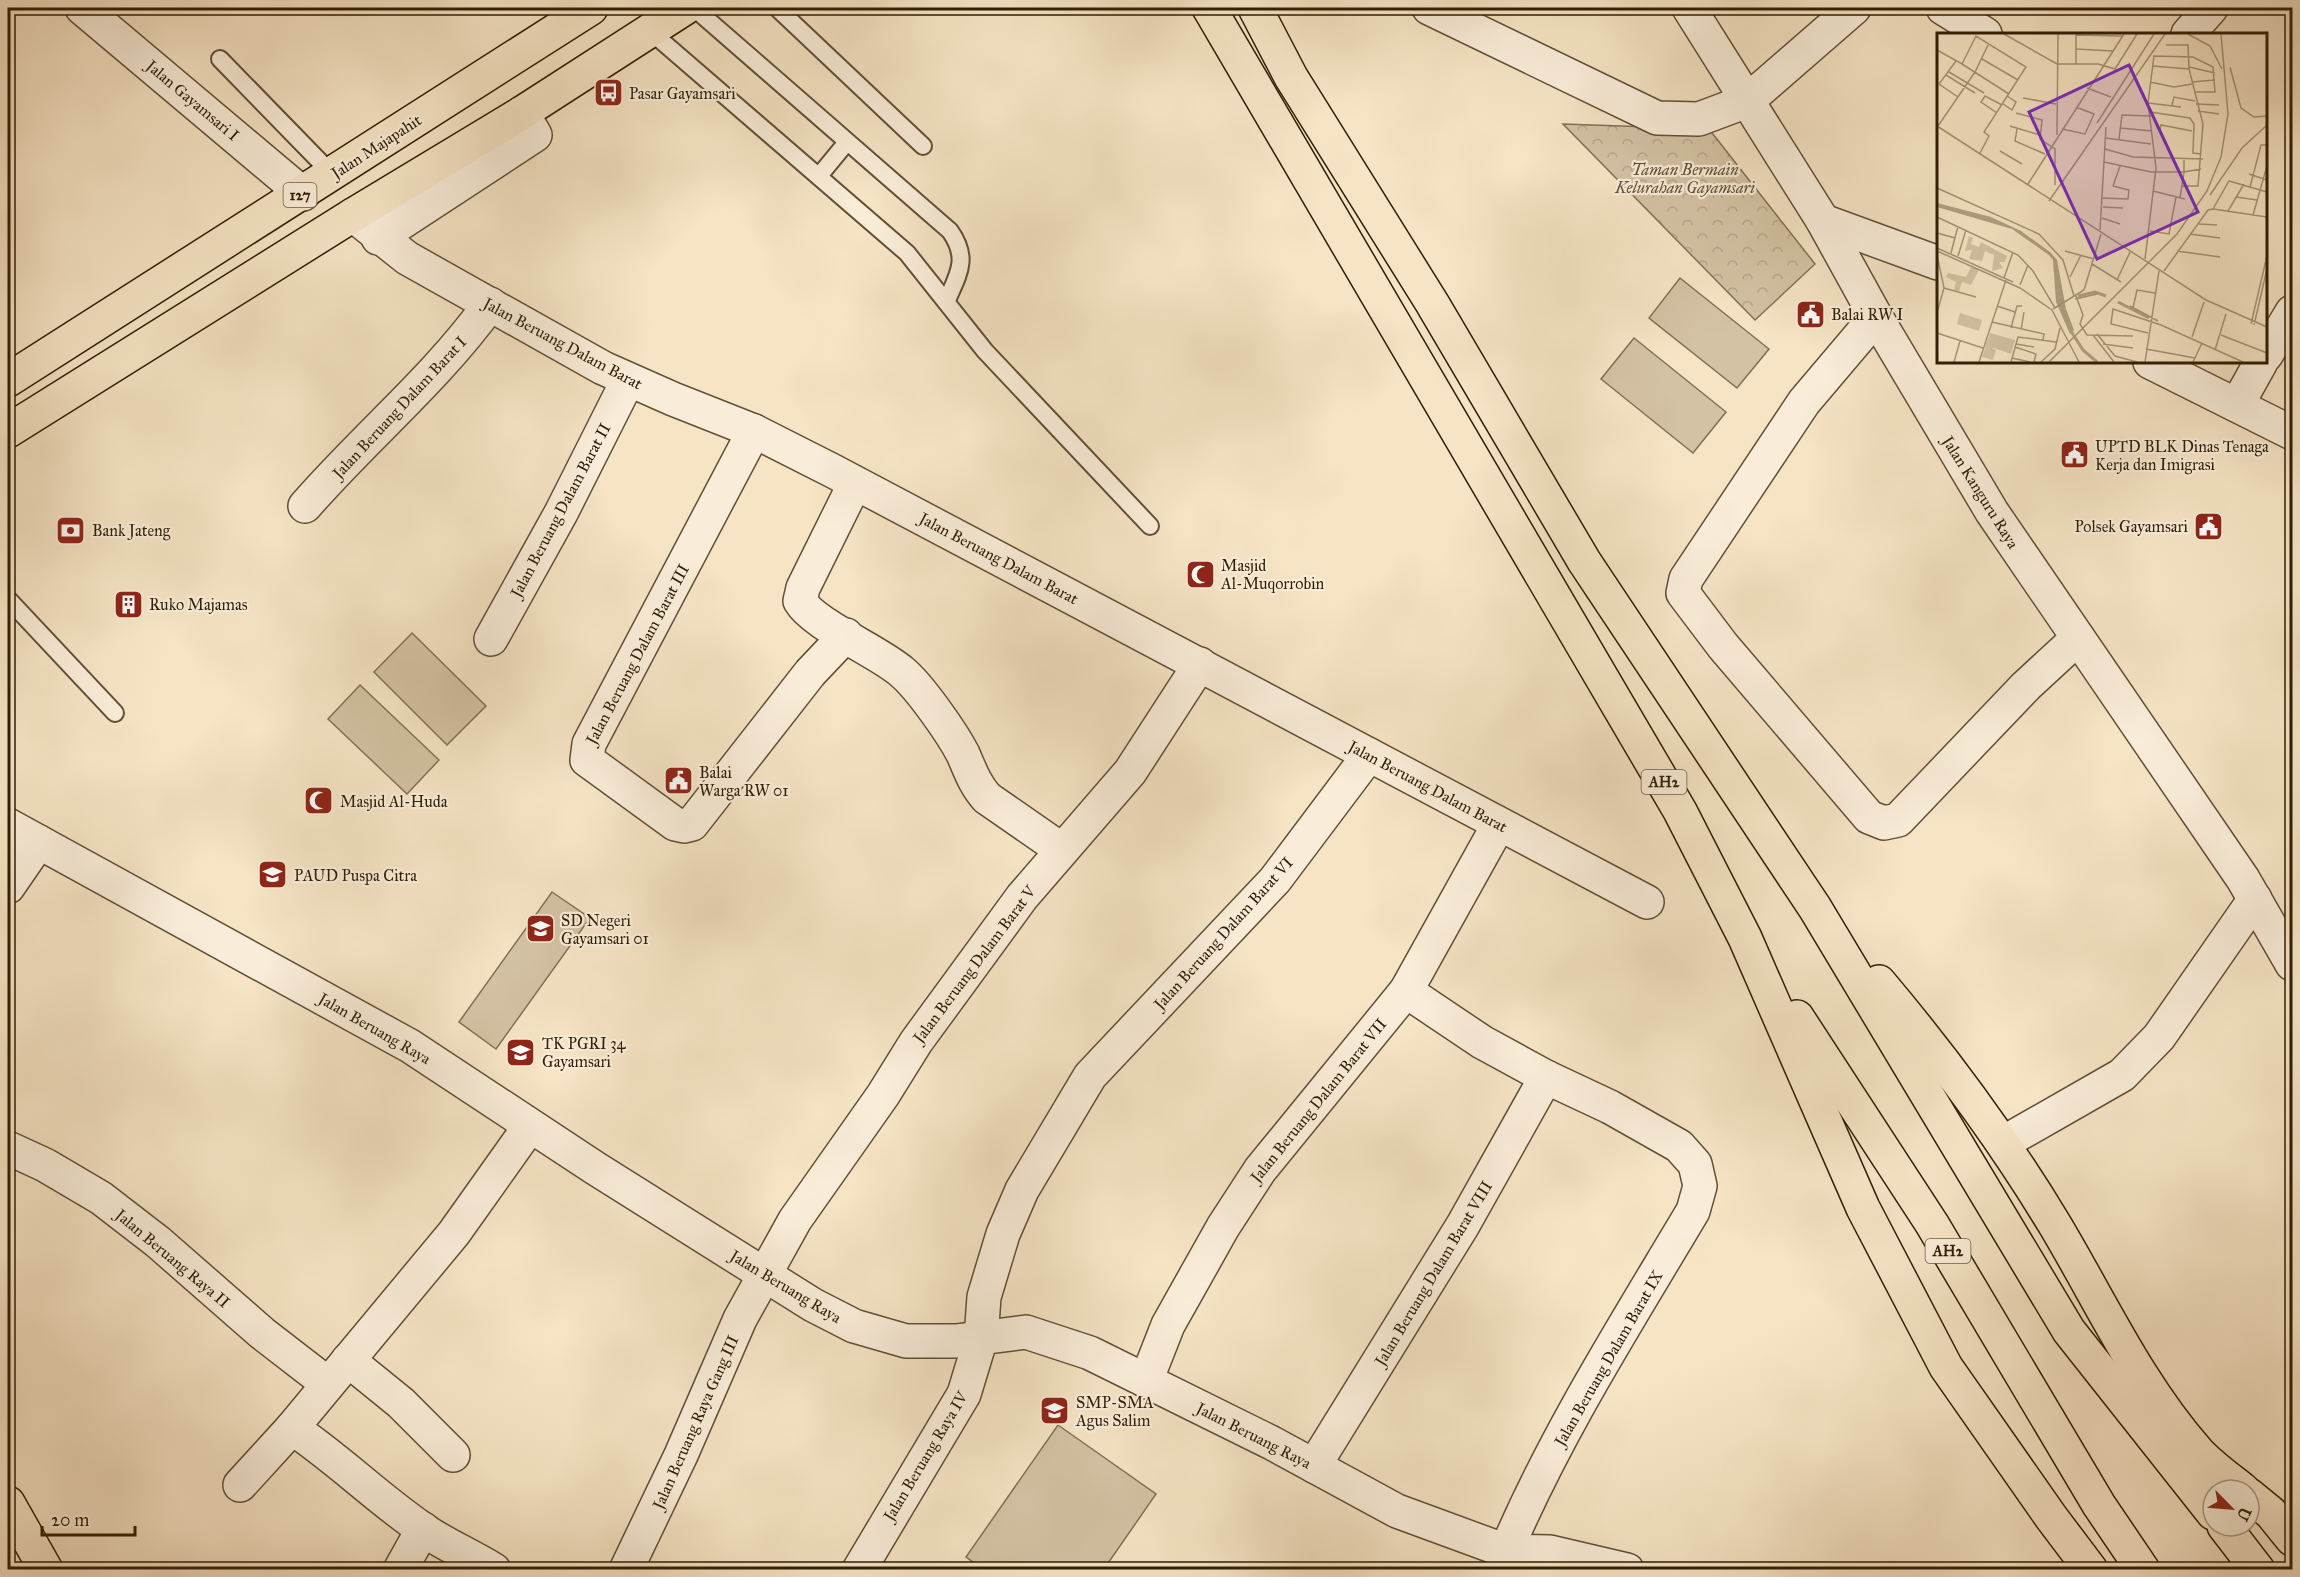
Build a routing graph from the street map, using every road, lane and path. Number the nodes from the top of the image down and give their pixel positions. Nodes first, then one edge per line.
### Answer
1 (82, 8) edge
2 (591, 8) edge
3 (685, 8) edge
4 (694, 8) edge
5 (777, 8) edge
6 (1209, 8) edge
7 (1255, 8) edge
8 (1429, 8) edge
9 (1689, 8) edge
10 (1854, 8) edge
11 (1943, 8) edge
12 (2211, 8) edge
13 (650, 31) junction
14 (1983, 33) edge
15 (2189, 33) edge
16 (220, 59) dead end
17 (1747, 101) junction
18 (522, 113) junction
19 (848, 142) junction
20 (923, 146) dead end
21 (332, 174) junction
22 (819, 176) junction
23 (303, 194) junction
24 (353, 215) junction
25 (1823, 221) junction
26 (378, 238) junction
27 (1937, 263) edge
28 (947, 300) junction
29 (490, 304) junction
30 (2292, 312) edge
31 (1876, 317) junction
32 (2267, 352) edge
33 (2152, 363) edge
34 (2260, 363) edge
35 (8, 380) edge
36 (628, 380) junction
37 (2237, 405) junction
38 (8, 431) edge
39 (754, 431) junction
40 (2292, 433) edge
41 (855, 483) junction
42 (305, 506) dead end
43 (1150, 526) dead end
44 (8, 599) edge
45 (846, 635) junction
46 (2078, 638) junction
47 (491, 639) dead end
48 (1200, 664) junction
49 (115, 713) dead end
50 (1369, 754) junction
51 (1499, 824) junction
52 (8, 825) edge
53 (39, 842) junction
54 (1062, 850) junction
55 (8, 887) edge
56 (2255, 900) junction
57 (1647, 902) dead end
58 (1815, 908) junction
59 (1745, 938) junction
60 (2292, 964) edge
61 (1406, 991) junction
62 (1546, 1077) junction
63 (530, 1126) junction
64 (2003, 1143) junction
65 (8, 1148) edge
66 (764, 1275) junction
67 (981, 1338) junction
68 (338, 1372) junction
69 (1146, 1381) junction
70 (292, 1428) junction
71 (453, 1455) dead end
72 (1314, 1466) junction
73 (2229, 1478) edge
74 (240, 1485) dead end
75 (2201, 1498) edge
76 (8, 1503) edge
77 (2261, 1505) edge
78 (423, 1529) junction
79 (2233, 1538) edge
80 (2292, 1539) edge
81 (1506, 1551) junction
82 (1572, 1563) edge
83 (46, 1569) edge
84 (400, 1569) edge
85 (494, 1569) edge
86 (626, 1569) edge
87 (859, 1569) edge
88 (1627, 1569) edge
89 (2091, 1569) edge
90 (2143, 1569) edge
91 (2258, 1569) edge

1 - 23 street, Jalan Gayamsari I
2 - 21 main road, Jalan Majapahit / 127
3 - 13 main road
4 - 19 lane
5 - 20 lane
6 - 59 main road, AH2
7 - 58 main road
8 - 17 street
9 - 17 street, Jalan Kanguru Raya
10 - 17 street
11 - 14 street
12 - 15 street
13 - 18 main road
13 - 22 lane
16 - 21 lane
17 - 25 street, Jalan Kanguru Raya
18 - 24 main road
18 - 26 street
19 - 22 lane
19 - 28 lane
21 - 23 main road, Jalan Majapahit / 127
22 - 28 lane
23 - 35 main road, Jalan Majapahit / 127
24 - 26 street, Jalan Beruang Dalam Barat
24 - 38 main road
25 - 27 street
25 - 31 street, Jalan Kanguru Raya
26 - 29 street, Jalan Beruang Dalam Barat
28 - 43 lane
29 - 36 street, Jalan Beruang Dalam Barat
29 - 42 street, Jalan Beruang Dalam Barat I
30 - 32 street
31 - 46 street, Jalan Kanguru Raya
31 - 46 street
33 - 37 street
34 - 37 street
36 - 39 street, Jalan Beruang Dalam Barat
36 - 47 street, Jalan Beruang Dalam Barat II
37 - 40 street
39 - 41 street, Jalan Beruang Dalam Barat
39 - 45 street, Jalan Beruang Dalam Barat III
41 - 45 street
41 - 48 street, Jalan Beruang Dalam Barat
44 - 49 lane
45 - 54 street
46 - 56 street, Jalan Kanguru Raya
48 - 50 street, Jalan Beruang Dalam Barat
48 - 54 street, Jalan Beruang Dalam Barat V
50 - 51 street, Jalan Beruang Dalam Barat
50 - 67 street, Jalan Beruang Dalam Barat VI
51 - 57 street, Jalan Beruang Dalam Barat
51 - 61 street, Jalan Beruang Dalam Barat VII
52 - 53 street, Jalan Beruang Raya
53 - 55 street
53 - 63 street, Jalan Beruang Raya
54 - 66 street, Jalan Beruang Dalam Barat V
56 - 60 street, Jalan Kanguru Raya
56 - 64 street
58 - 64 main road
58 - 75 main road
59 - 89 main road, AH2
59 - 90 main road, AH2
61 - 62 street
61 - 69 street, Jalan Beruang Dalam Barat VII
62 - 72 street, Jalan Beruang Dalam Barat VIII
62 - 81 street, Jalan Beruang Dalam Barat IX
63 - 66 street, Jalan Beruang Raya
63 - 68 street
64 - 73 main road
65 - 68 street, Jalan Beruang Raya II
66 - 67 street, Jalan Beruang Raya
66 - 86 street, Jalan Beruang Raya Gang III
67 - 69 street, Jalan Beruang Raya
67 - 87 street, Jalan Beruang Raya IV
68 - 70 street
68 - 71 street, Jalan Beruang Raya II
69 - 72 street, Jalan Beruang Raya
70 - 74 street
70 - 78 street
72 - 81 street, Jalan Beruang Raya
76 - 83 main road
77 - 80 main road
78 - 84 street
78 - 85 street
79 - 91 main road
81 - 82 street, Jalan Beruang Raya
82 - 88 street, Jalan Beruang Raya

